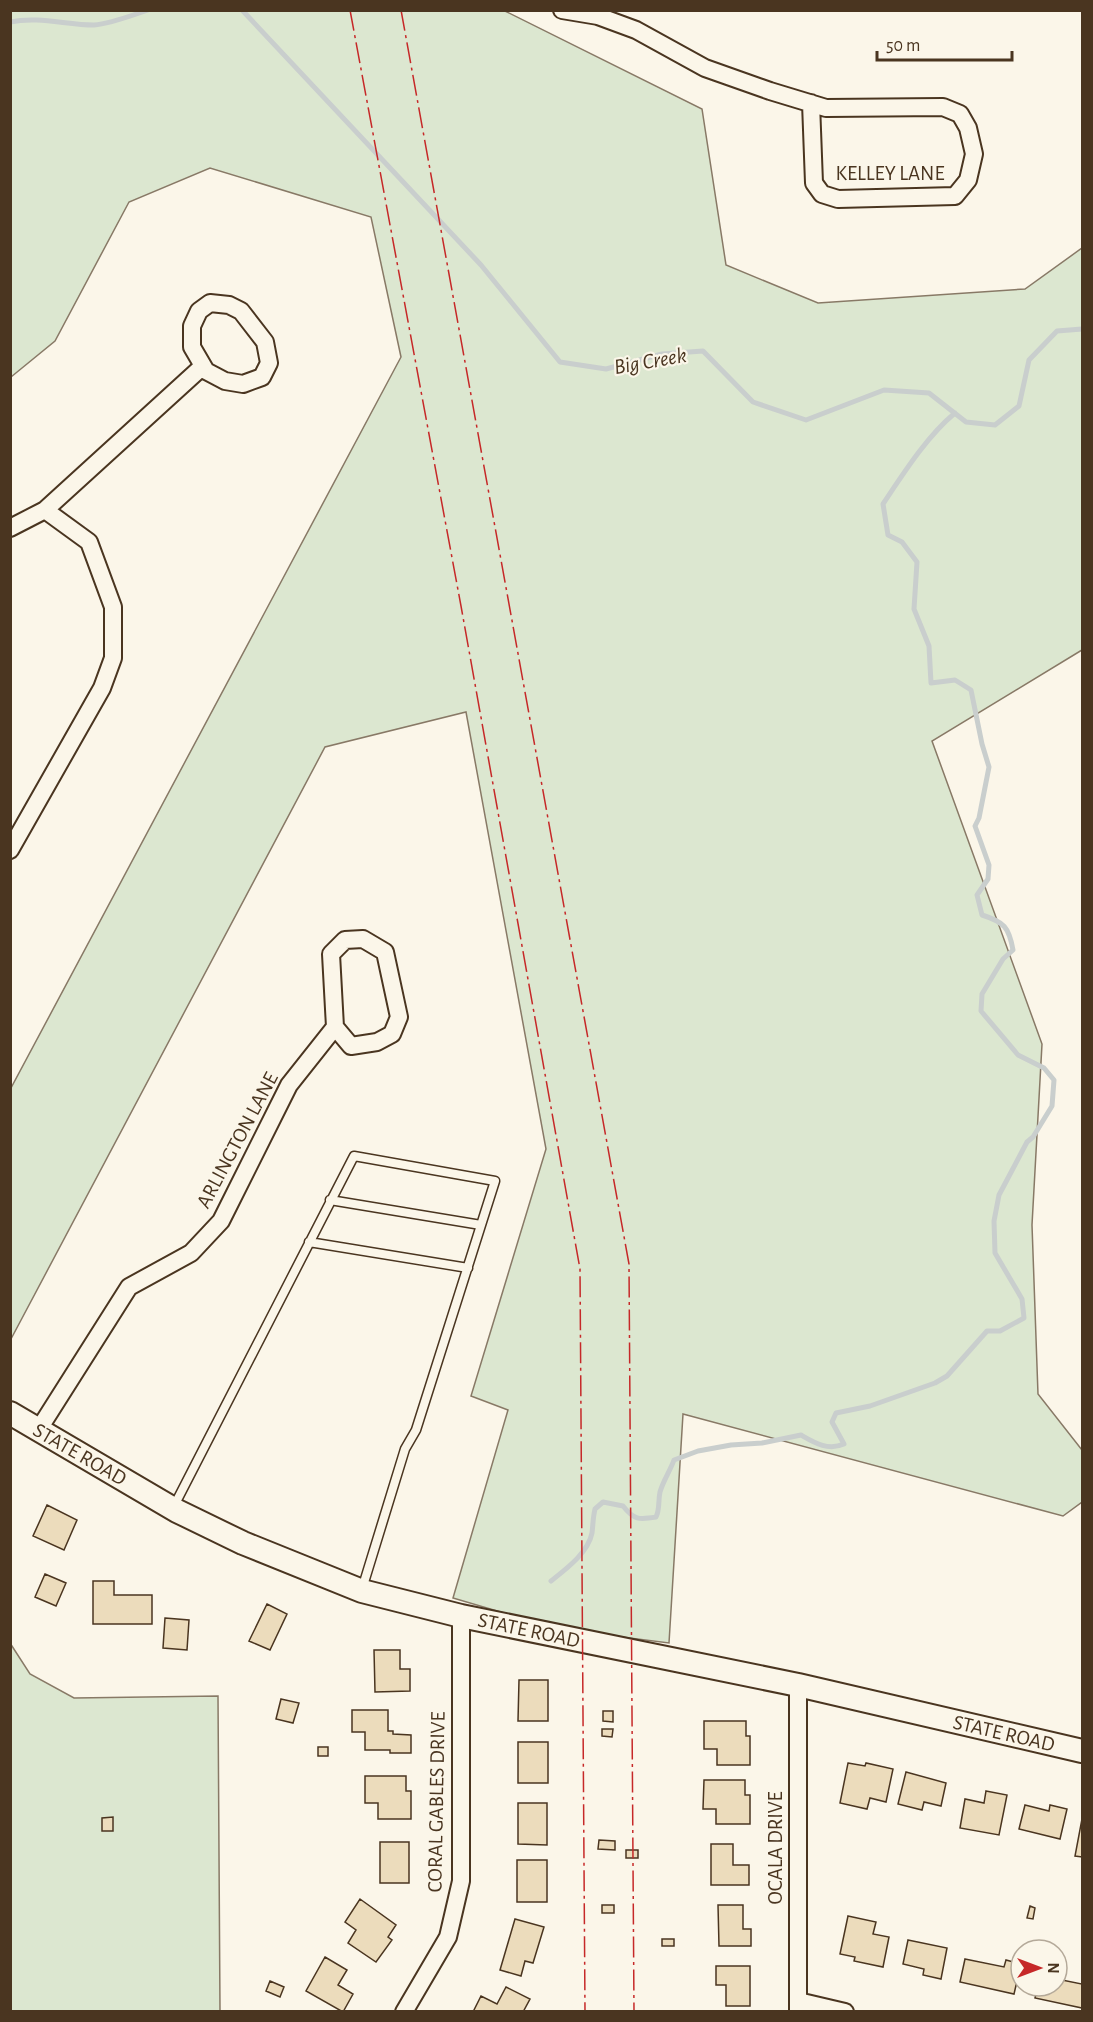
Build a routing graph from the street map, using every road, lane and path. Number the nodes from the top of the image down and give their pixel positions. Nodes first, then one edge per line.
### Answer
1 (562, 10) edge
2 (811, 103) junction
3 (203, 366) junction
4 (45, 510) junction
5 (10, 528) edge
6 (10, 850) edge
7 (335, 1028) junction
8 (330, 1200) junction
9 (481, 1225) junction
10 (309, 1242) junction
11 (468, 1268) junction
12 (10, 1413) edge
13 (39, 1429) junction
14 (172, 1508) junction
15 (362, 1591) junction
16 (461, 1616) junction
17 (798, 1685) junction
18 (1083, 1751) edge
19 (798, 2006) edge
20 (404, 2012) edge
21 (845, 2012) edge

1 - 2 street, KELLEY LANE
2 - 2 street, KELLEY LANE
3 - 3 street
3 - 4 street
4 - 5 street
4 - 6 street
7 - 7 street
7 - 13 street, ARLINGTON LANE
8 - 9 lane
8 - 9 lane
8 - 10 lane
9 - 11 lane
10 - 11 lane
10 - 14 lane
11 - 15 lane
12 - 13 main road, STATE ROAD
13 - 14 main road, STATE ROAD
14 - 15 main road, STATE ROAD
15 - 16 main road, STATE ROAD
16 - 17 main road, STATE ROAD
16 - 20 street, CORAL GABLES DRIVE
17 - 18 main road, STATE ROAD
17 - 19 street, OCALA DRIVE
19 - 21 street

